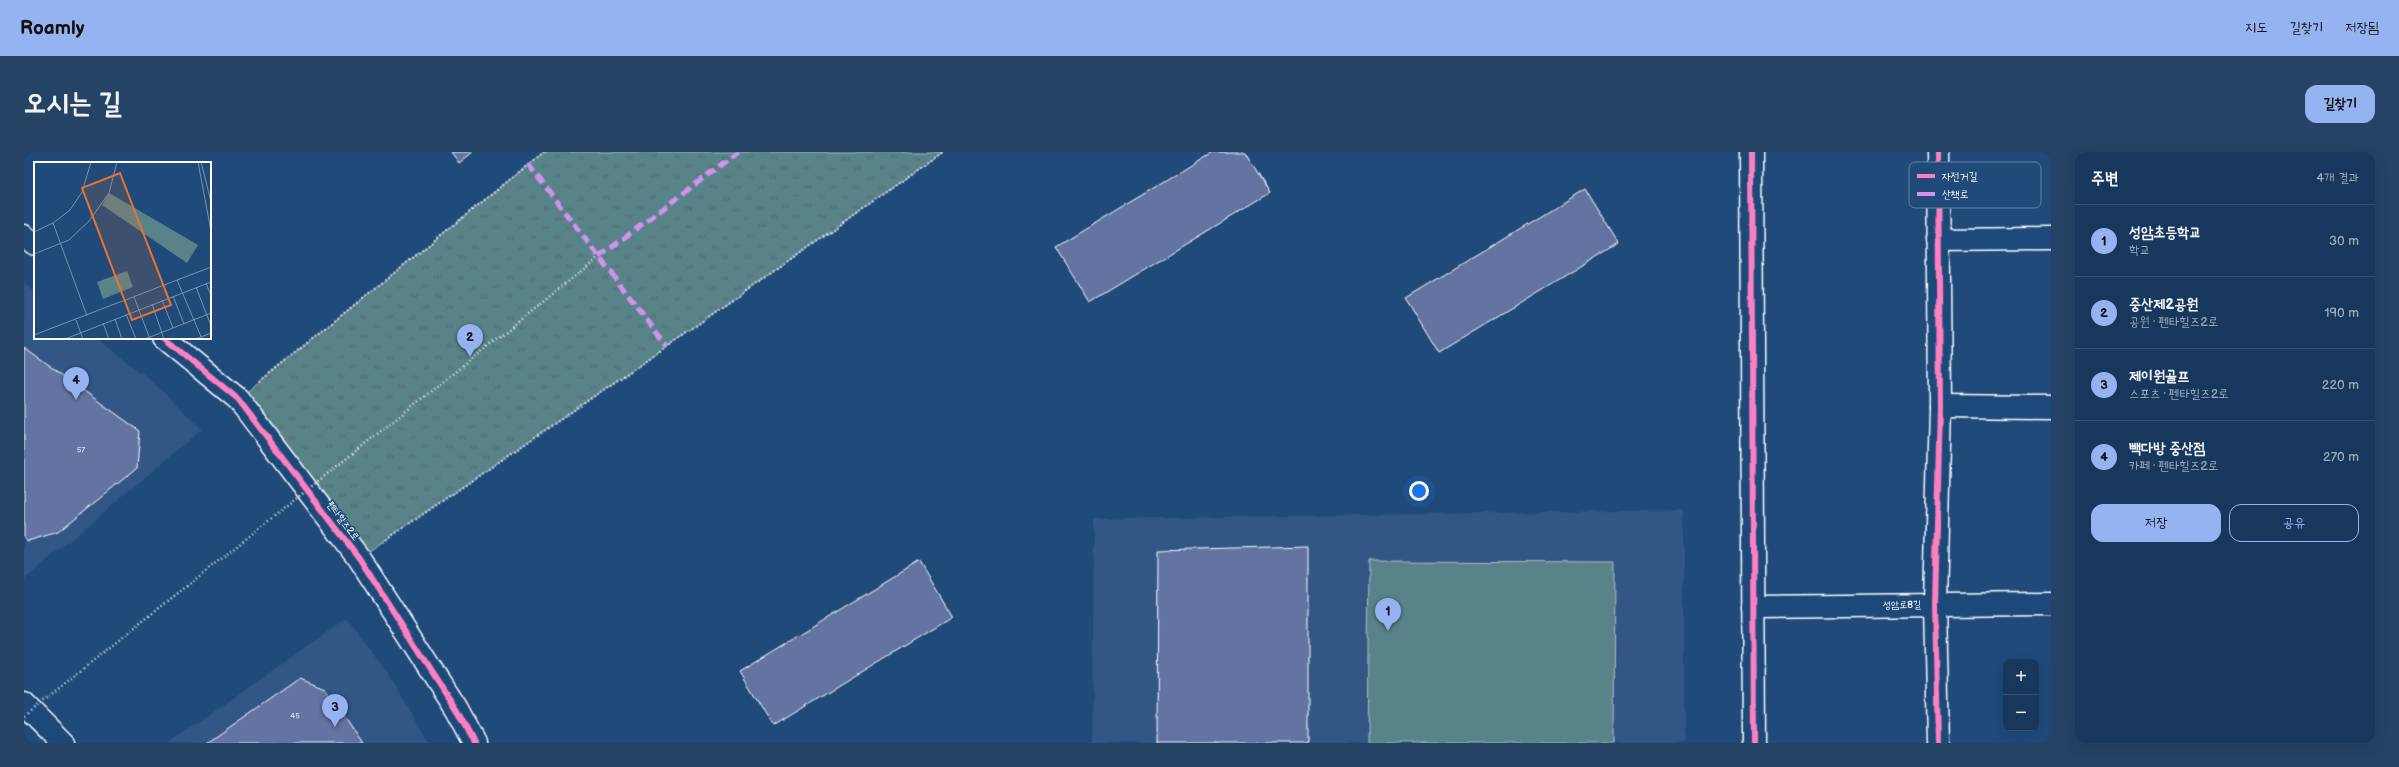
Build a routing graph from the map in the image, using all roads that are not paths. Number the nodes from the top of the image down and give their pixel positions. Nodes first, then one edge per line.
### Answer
1 (1751, 152) edge
2 (1938, 208) edge
3 (24, 236) edge
4 (1938, 240) junction
5 (2051, 240) edge
6 (34, 243) edge
7 (165, 339) edge
8 (1940, 406) junction
9 (2051, 408) edge
10 (1936, 604) junction
11 (2051, 604) edge
12 (1753, 607) junction
13 (24, 704) edge
14 (63, 743) edge
15 (474, 743) edge
16 (1754, 743) edge
17 (1938, 743) edge

1 - 12 street
2 - 4 street
3 - 6 street
4 - 5 street
4 - 8 street
7 - 15 street, 펜타힐즈2로
8 - 9 street
8 - 10 street
10 - 11 street, 성암로8길
10 - 12 street, 성암로8길
10 - 17 street
12 - 16 street
13 - 14 street

